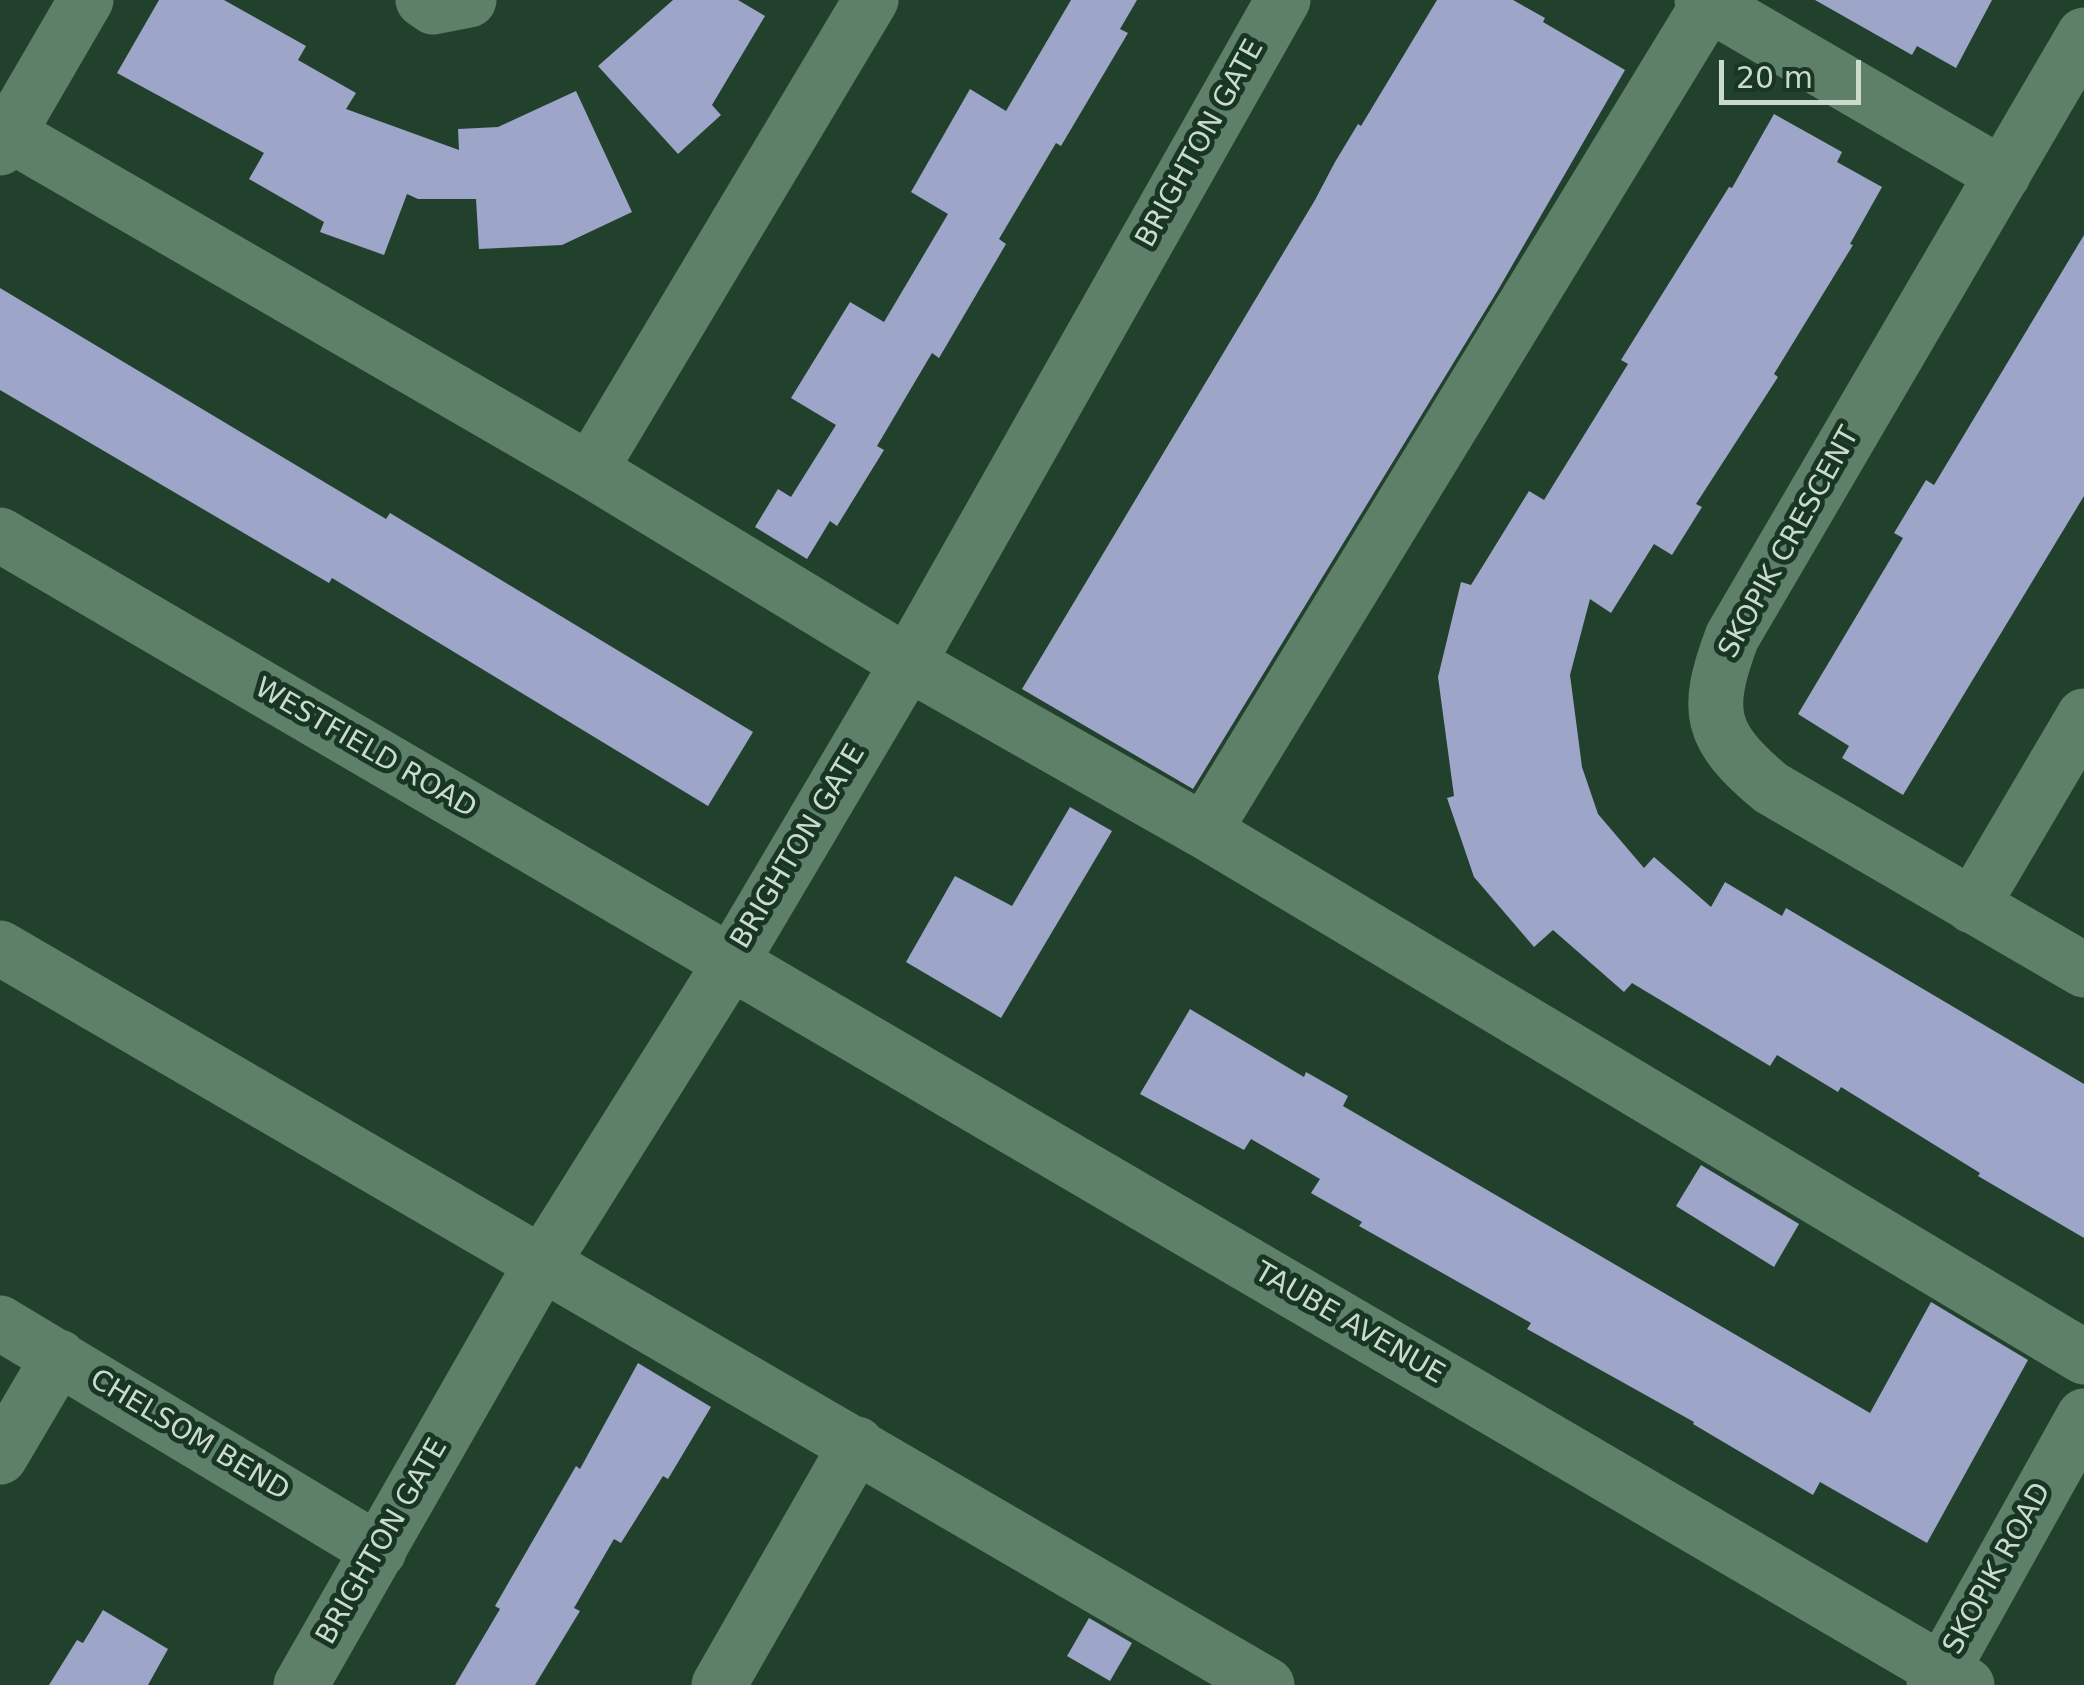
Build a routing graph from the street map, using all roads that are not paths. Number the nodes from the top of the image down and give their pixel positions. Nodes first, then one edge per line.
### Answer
1 (86, 0) edge
2 (423, 0) edge
3 (470, 0) edge
4 (871, 0) edge
5 (1282, 0) edge
6 (1707, 1) edge
7 (2084, 35) edge
8 (3, 137) edge
9 (2003, 175) junction
10 (590, 470) junction
11 (0, 535) edge
12 (908, 662) junction
13 (2084, 716) edge
14 (1204, 831) junction
15 (1972, 906) junction
16 (0, 948) edge
17 (730, 964) junction
18 (2084, 970) edge
19 (540, 1265) junction
20 (0, 1322) edge
21 (2084, 1356) edge
22 (59, 1358) junction
23 (2084, 1416) edge
24 (857, 1444) junction
25 (0, 1457) edge
26 (379, 1551) junction
27 (1948, 1680) edge
28 (301, 1685) edge
29 (719, 1685) edge
30 (1267, 1685) edge

1 - 8 street
2 - 3 street
4 - 10 street
5 - 12 street, BRIGHTON GATE
6 - 9 street
6 - 14 street
7 - 9 street, SKOPIK CRESCENT
8 - 10 street
9 - 15 street, SKOPIK CRESCENT
10 - 12 street
11 - 17 street, WESTFIELD ROAD
12 - 14 street
12 - 17 street, BRIGHTON GATE
13 - 15 street
14 - 21 street
15 - 18 street, SKOPIK CRESCENT
16 - 19 street
17 - 19 street, BRIGHTON GATE
17 - 27 street, TAUBE AVENUE
19 - 24 street
19 - 26 street, BRIGHTON GATE
20 - 22 street, CHELSOM BEND
22 - 25 street
22 - 26 street, CHELSOM BEND
23 - 27 street, SKOPIK ROAD
24 - 29 street
24 - 30 street
26 - 28 street, BRIGHTON GATE

